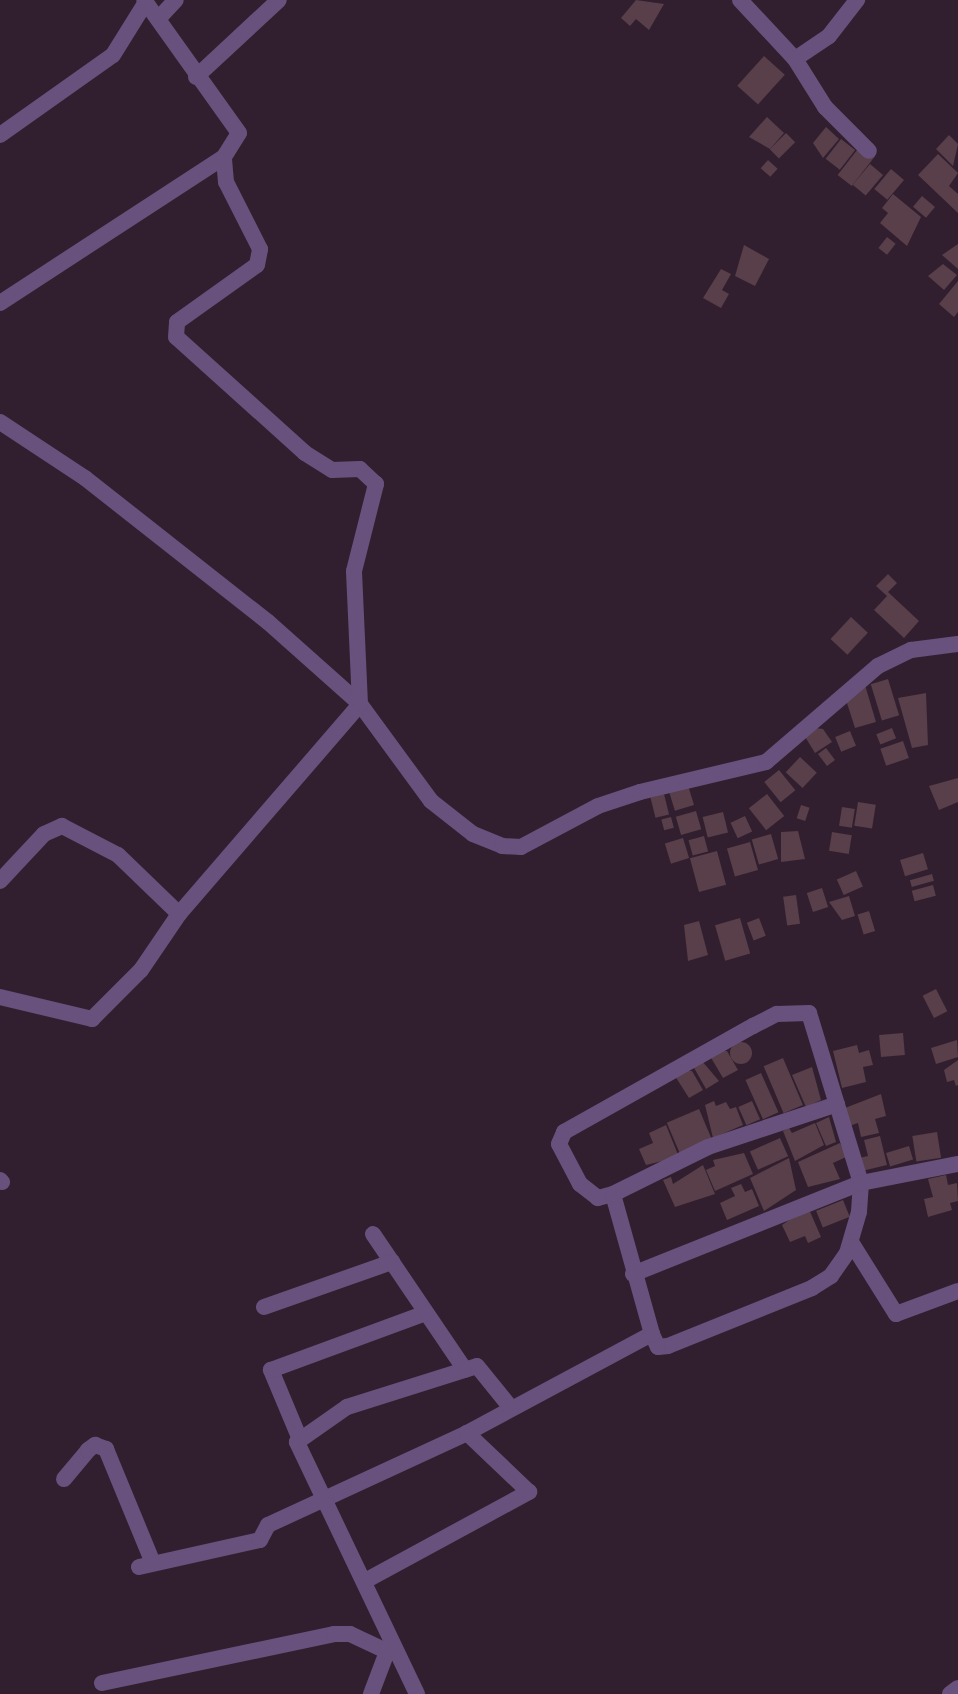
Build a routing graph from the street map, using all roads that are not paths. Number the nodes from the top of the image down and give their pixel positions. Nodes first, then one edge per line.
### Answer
1 (177, 0) edge
2 (279, 0) edge
3 (740, 0) edge
4 (857, 0) edge
5 (145, 1) edge
6 (158, 19) junction
7 (795, 59) junction
8 (195, 77) junction
9 (0, 135) edge
10 (869, 151) dead end
11 (224, 158) junction
12 (0, 303) edge
13 (0, 422) edge
14 (958, 643) edge
15 (360, 704) junction
16 (0, 881) edge
17 (179, 914) junction
18 (0, 997) edge
19 (837, 1104) junction
20 (958, 1164) edge
21 (861, 1183) junction
22 (613, 1194) junction
23 (373, 1234) dead end
24 (851, 1242) junction
25 (392, 1262) junction
26 (633, 1274) junction
27 (958, 1291) edge
28 (264, 1307) dead end
29 (426, 1313) junction
30 (652, 1334) junction
31 (465, 1370) junction
32 (511, 1408) junction
33 (467, 1433) junction
34 (299, 1437) junction
35 (64, 1479) dead end
36 (326, 1500) junction
37 (365, 1581) junction
38 (389, 1645) junction
39 (102, 1684) dead end
40 (958, 1688) edge
41 (371, 1694) edge
42 (417, 1694) edge
43 (950, 1694) edge

1 - 6 street
2 - 8 street
3 - 7 street
4 - 7 street
5 - 6 street
5 - 9 street
6 - 8 street
7 - 10 street
8 - 11 street
11 - 12 street
11 - 15 street
13 - 15 street
14 - 15 street
15 - 17 street
16 - 17 street
17 - 18 street
19 - 21 street
19 - 22 street
19 - 22 street
20 - 21 street
21 - 24 street
21 - 26 street
22 - 26 street
23 - 25 street
24 - 27 street
24 - 30 street
25 - 28 street
25 - 29 street
26 - 30 street
29 - 31 street
29 - 34 street
30 - 32 street
31 - 32 street
31 - 34 street
32 - 33 street
33 - 36 street
33 - 37 street
34 - 36 street
35 - 36 street
36 - 37 street
37 - 38 street
38 - 39 street
38 - 41 street
38 - 42 street
40 - 43 street

